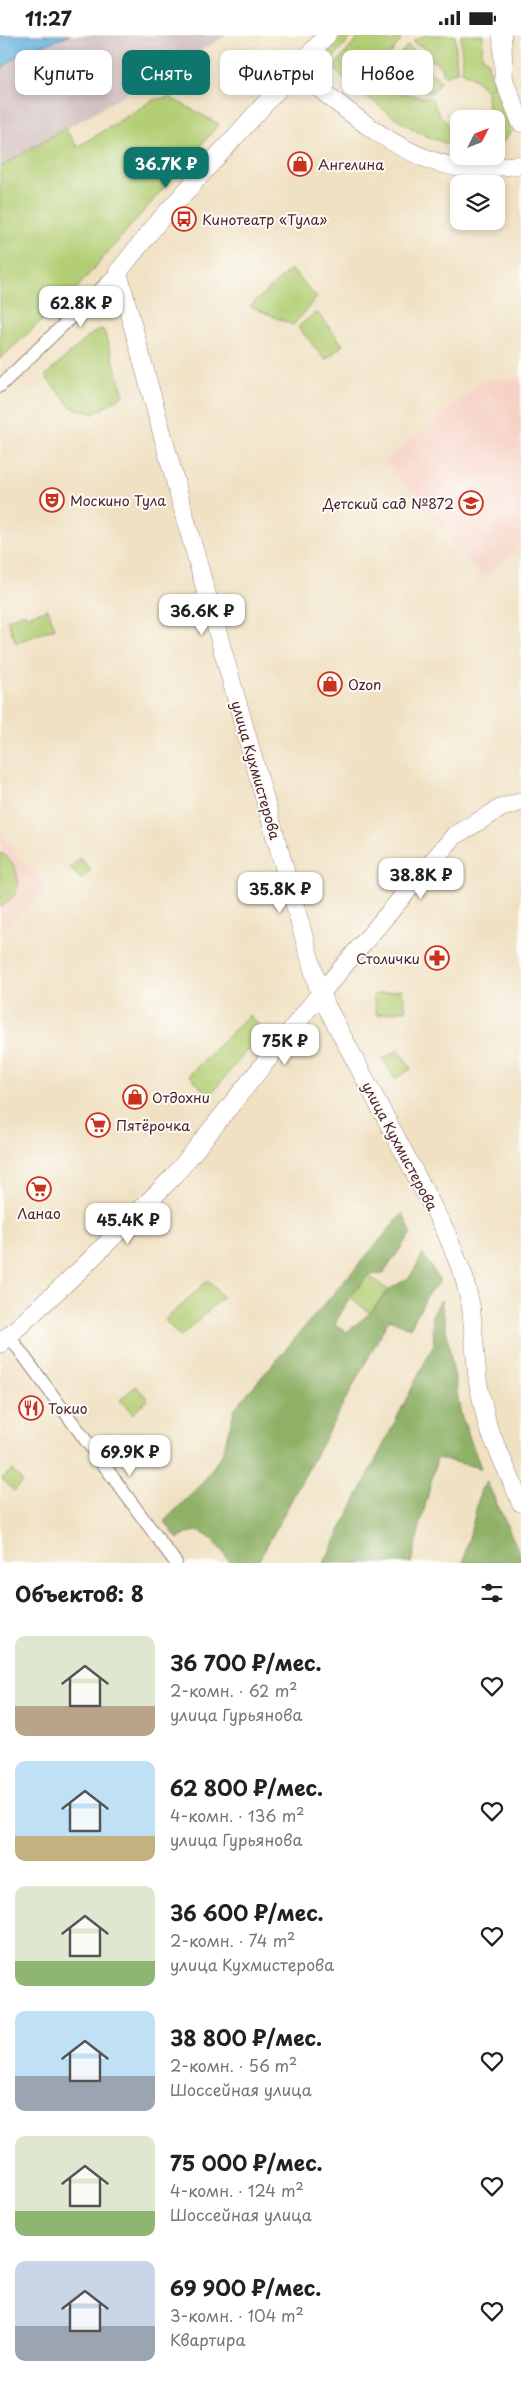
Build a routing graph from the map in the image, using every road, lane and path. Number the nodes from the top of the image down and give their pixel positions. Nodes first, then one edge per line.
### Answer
1 (327, 35) edge
2 (502, 35) edge
3 (314, 50) edge
4 (274, 95) edge
5 (327, 95) edge
6 (521, 123) edge
7 (521, 165) edge
8 (118, 272) junction
9 (0, 386) edge
10 (521, 802) edge
11 (320, 994) junction
12 (4, 1340) edge
13 (521, 1503) edge
14 (176, 1563) edge

1 - 3 main road
2 - 6 main road
4 - 8 main road
5 - 7 main road
8 - 9 street
8 - 11 main road, улица Кухмистерова
10 - 11 main road
11 - 12 main road
11 - 13 main road, улица Кухмистерова
12 - 14 street

